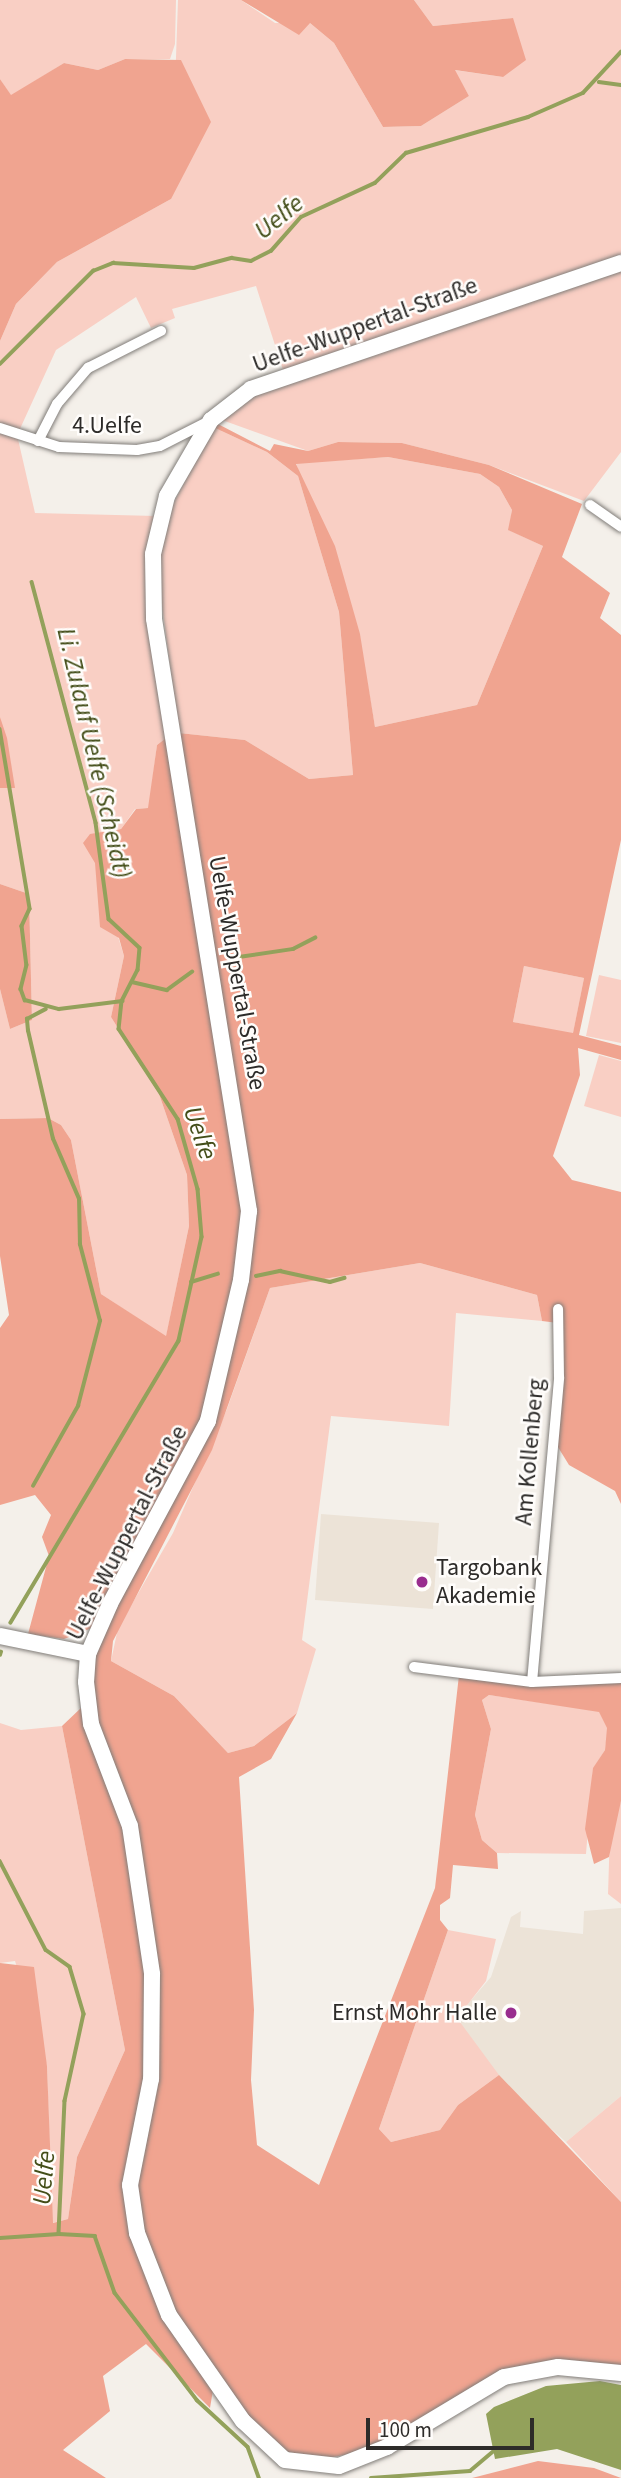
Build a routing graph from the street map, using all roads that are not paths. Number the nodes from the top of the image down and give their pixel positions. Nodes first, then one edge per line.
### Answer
1 (621, 263) edge
2 (161, 331) dead end
3 (211, 419) junction
4 (0, 428) edge
5 (38, 441) junction
6 (590, 505) dead end
7 (621, 527) edge
8 (558, 1309) dead end
9 (0, 1636) edge
10 (88, 1654) junction
11 (414, 1667) dead end
12 (621, 1678) edge
13 (532, 1682) junction
14 (621, 2374) edge

1 - 3 main road, Uelfe-Wuppertal-Straße
2 - 5 street, 4.Uelfe
3 - 5 street, 4.Uelfe
3 - 10 main road, Uelfe-Wuppertal-Straße
4 - 5 street, 4.Uelfe
6 - 7 street
8 - 13 street, Am Kollenberg
9 - 10 main road
10 - 14 main road, Uelfe-Wuppertal-Straße
11 - 13 street
12 - 13 street

